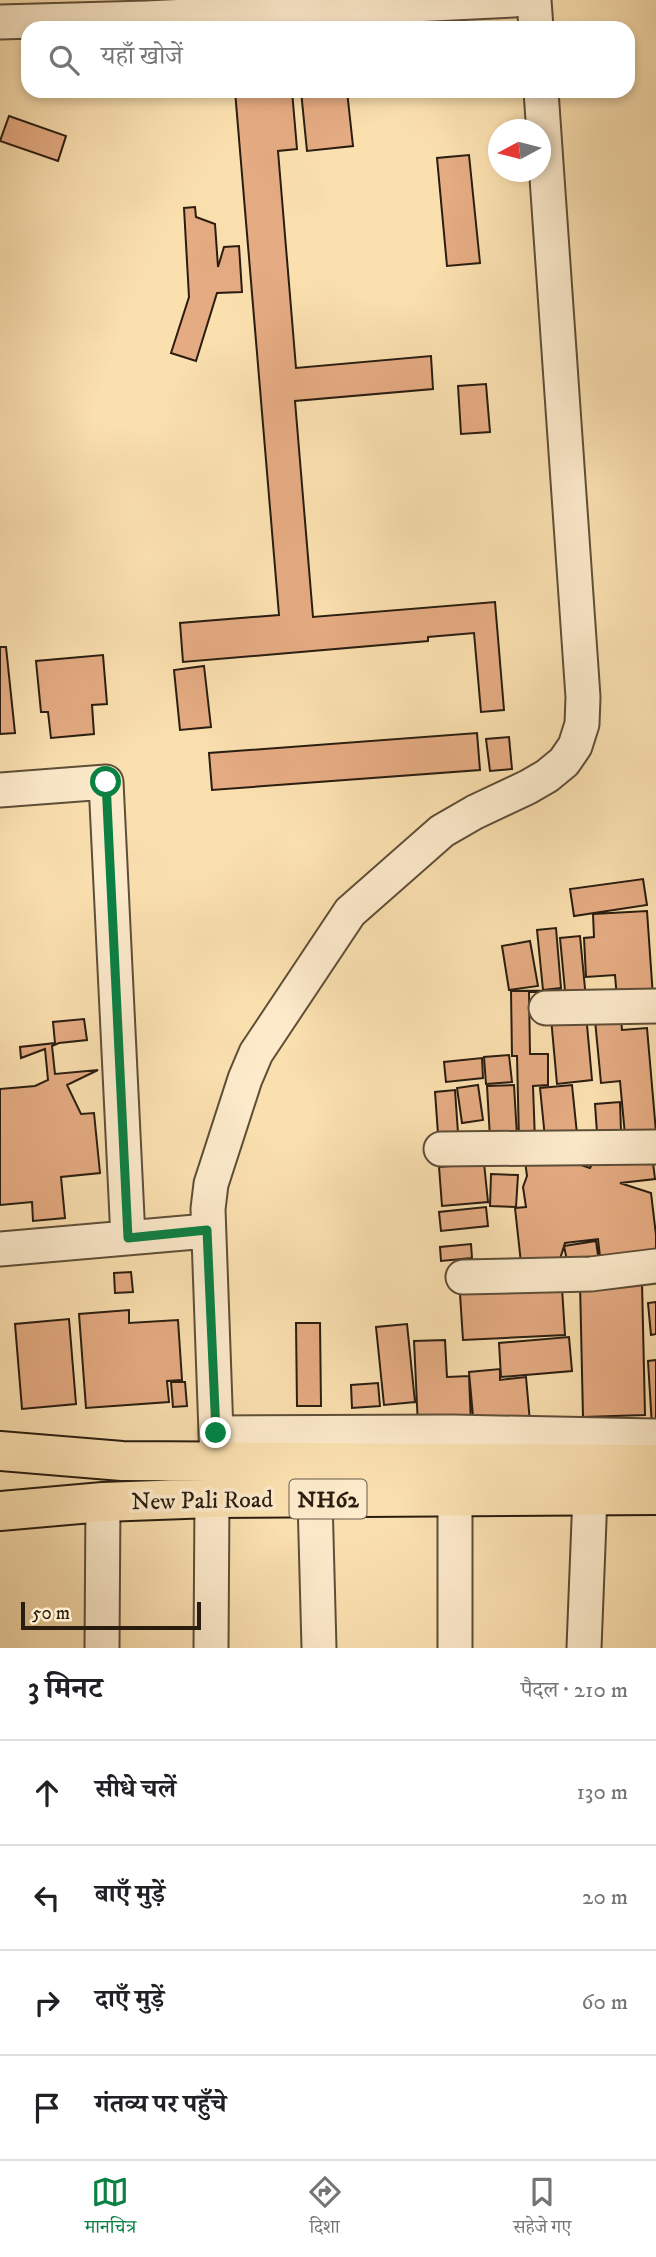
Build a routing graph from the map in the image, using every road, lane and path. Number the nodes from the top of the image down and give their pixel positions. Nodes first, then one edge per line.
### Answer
1 (514, 0) edge
2 (534, 0) edge
3 (49, 21) edge
4 (536, 21) edge
5 (0, 22) edge
6 (21, 22) edge
7 (541, 98) edge
8 (0, 790) edge
9 (656, 1006) edge
10 (546, 1008) dead end
11 (656, 1146) edge
12 (441, 1149) dead end
13 (207, 1230) junction
14 (128, 1238) junction
15 (0, 1249) edge
16 (656, 1266) edge
17 (463, 1278) dead end
18 (656, 1436) edge
19 (0, 1451) edge
20 (215, 1464) junction
21 (656, 1464) edge
22 (590, 1495) junction
23 (656, 1495) edge
24 (455, 1497) junction
25 (315, 1499) junction
26 (103, 1502) junction
27 (0, 1511) edge
28 (0, 1526) edge
29 (102, 1648) edge
30 (211, 1648) edge
31 (319, 1648) edge
32 (455, 1648) edge
33 (584, 1648) edge

1 - 3 street
2 - 4 street
5 - 6 street
7 - 13 street
8 - 14 street
9 - 10 street
11 - 12 street
13 - 14 street
13 - 20 street
14 - 15 street
16 - 17 street
18 - 20 street
19 - 20 highway, New Pali Road / NH62
20 - 21 highway, New Pali Road / NH62
20 - 25 highway, New Pali Road / NH62
20 - 26 highway, New Pali Road / NH62
20 - 30 street
22 - 23 highway, New Pali Road / NH62
22 - 24 highway, New Pali Road / NH62
22 - 33 street
24 - 25 highway, New Pali Road / NH62
24 - 32 street
25 - 31 street
26 - 27 highway, New Pali Road / NH62
26 - 29 street
27 - 28 street

